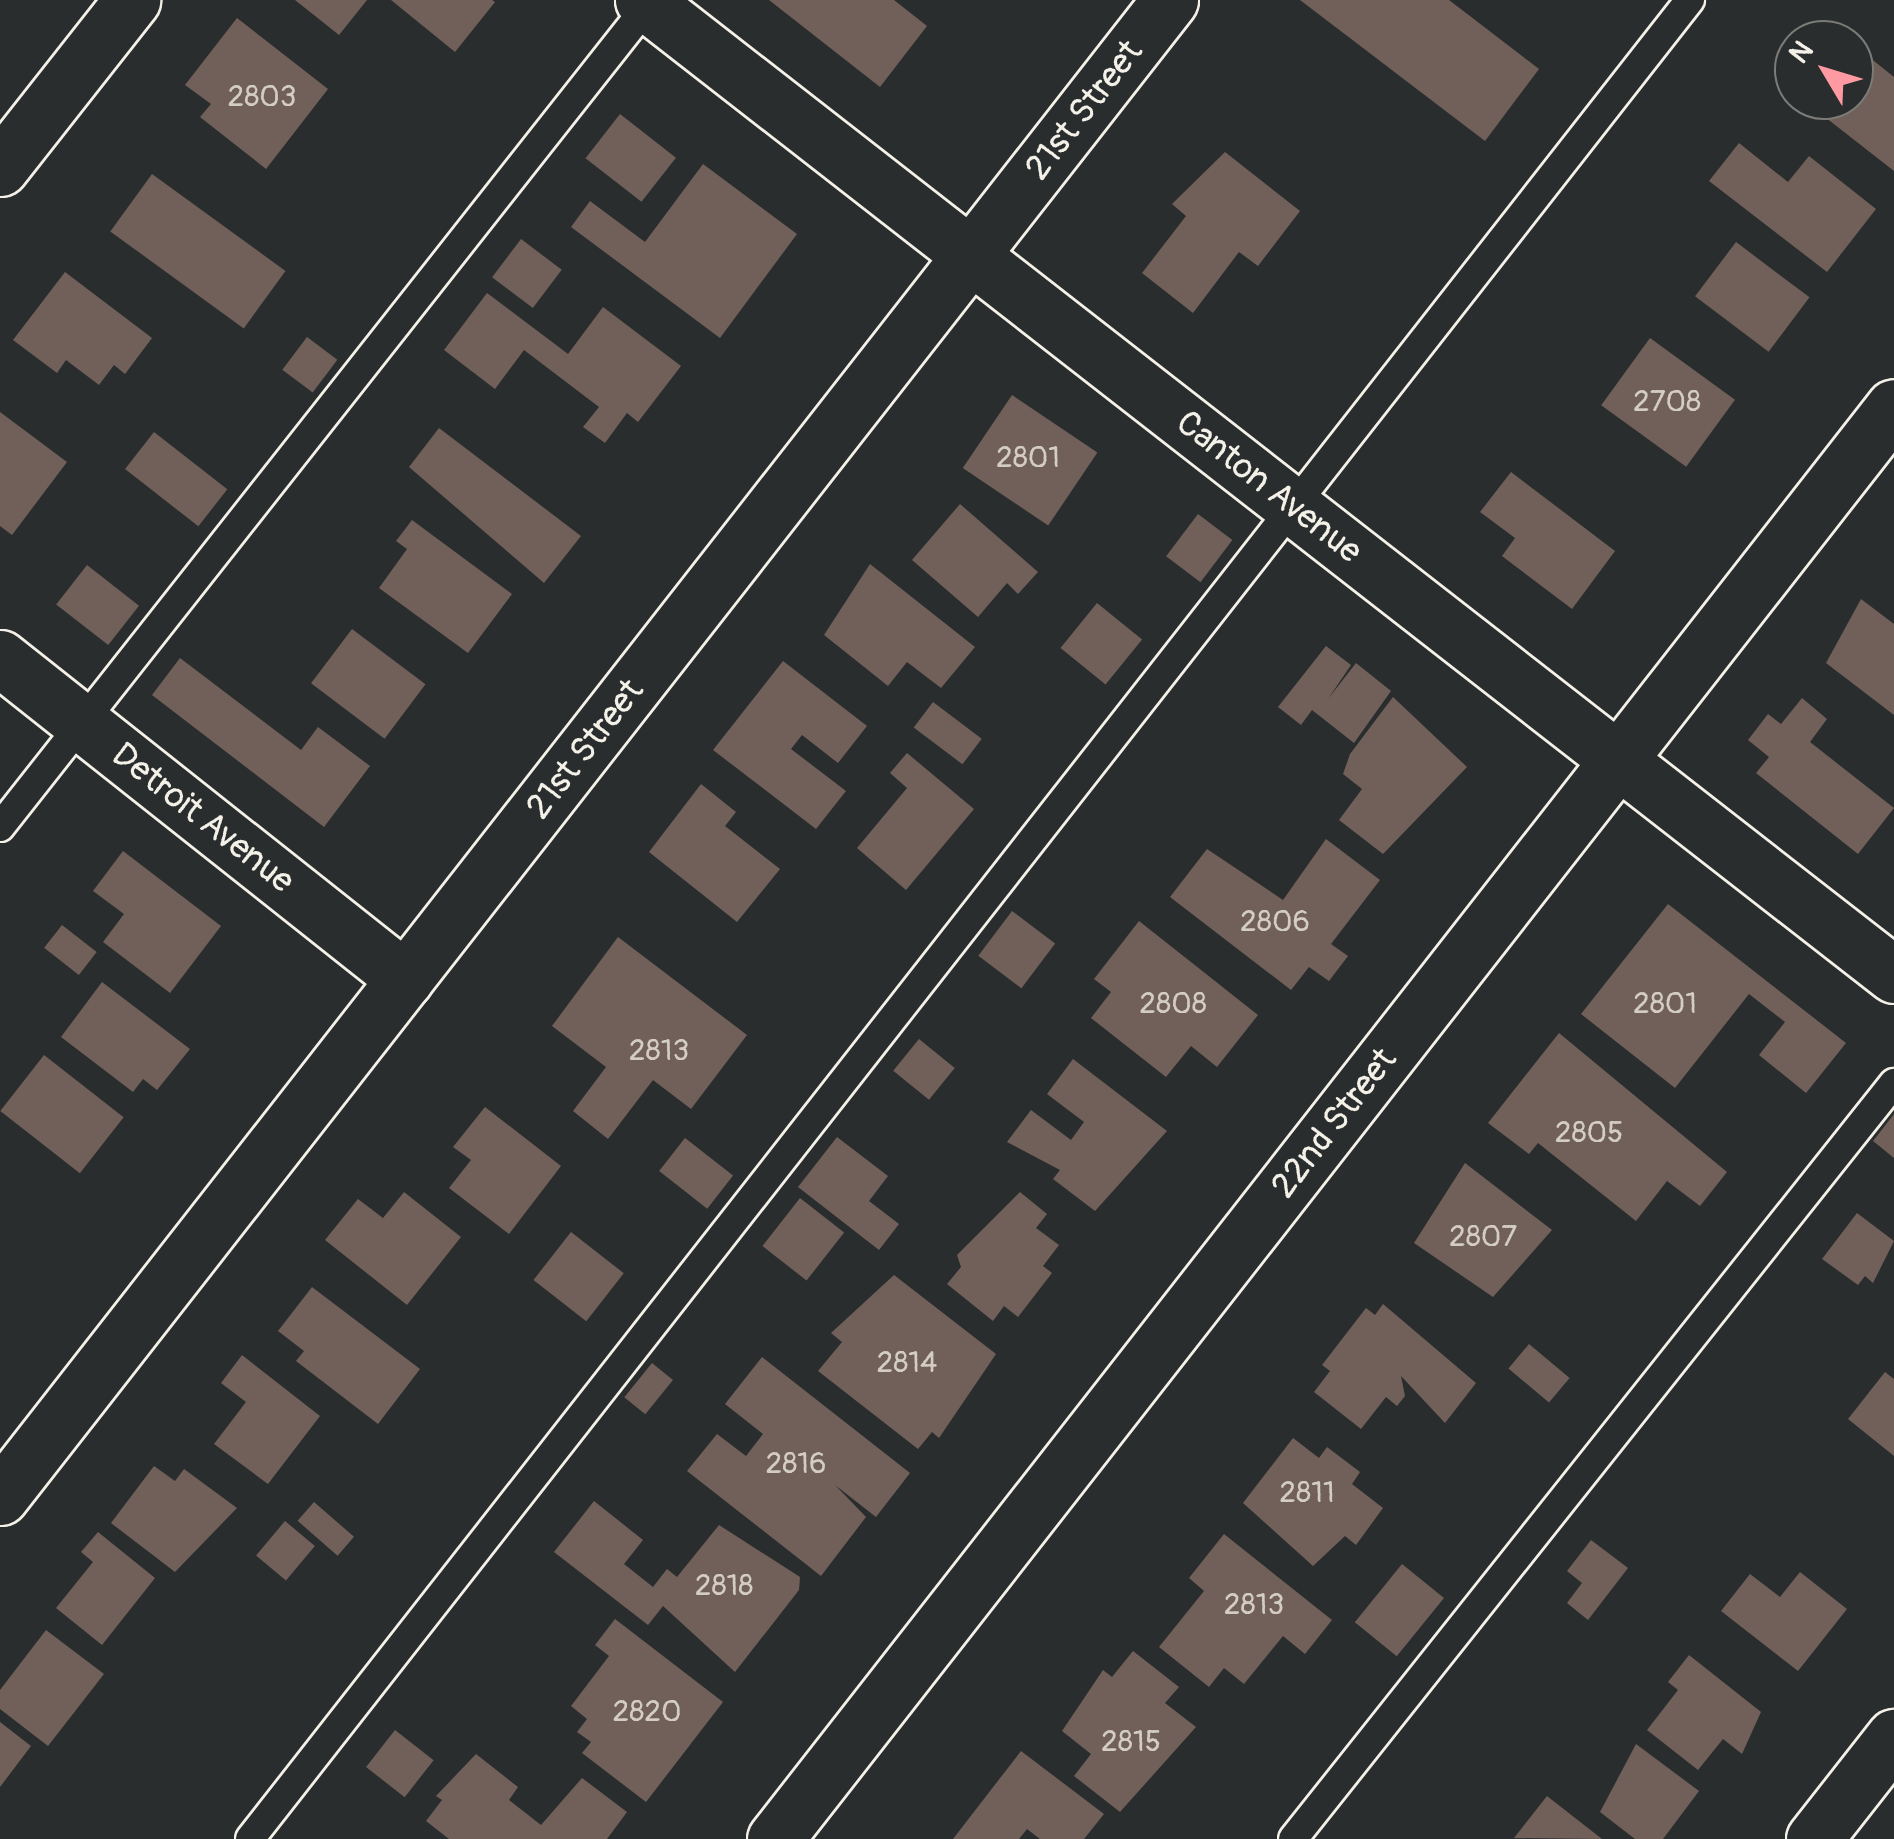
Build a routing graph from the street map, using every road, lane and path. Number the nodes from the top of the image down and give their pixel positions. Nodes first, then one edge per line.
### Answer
1 (132, 0) edge
2 (1170, 0) edge
3 (1690, 0) edge
4 (648, 1) edge
5 (0, 168) edge
6 (971, 255) junction
7 (1894, 406) edge
8 (1295, 507) junction
9 (0, 658) edge
10 (82, 723) junction
11 (1618, 760) junction
12 (0, 827) edge
13 (1894, 975) edge
14 (405, 979) junction
15 (1894, 1083) edge
16 (0, 1497) edge
17 (1894, 1737) edge
18 (250, 1839) edge
19 (775, 1839) edge
20 (1293, 1839) edge
21 (1814, 1839) edge

1 - 5 street
2 - 6 street, 21st Street
3 - 8 lane
4 - 6 street, Canton Avenue
4 - 10 lane
6 - 8 street, Canton Avenue
6 - 14 street, 21st Street
7 - 11 street, 22nd Street
8 - 11 street, Canton Avenue
8 - 18 lane
9 - 10 street, Detroit Avenue
10 - 12 lane
10 - 14 street, Detroit Avenue
11 - 13 street, Canton Avenue
11 - 19 street, 22nd Street
14 - 16 street, 21st Street
15 - 20 lane
17 - 21 street

